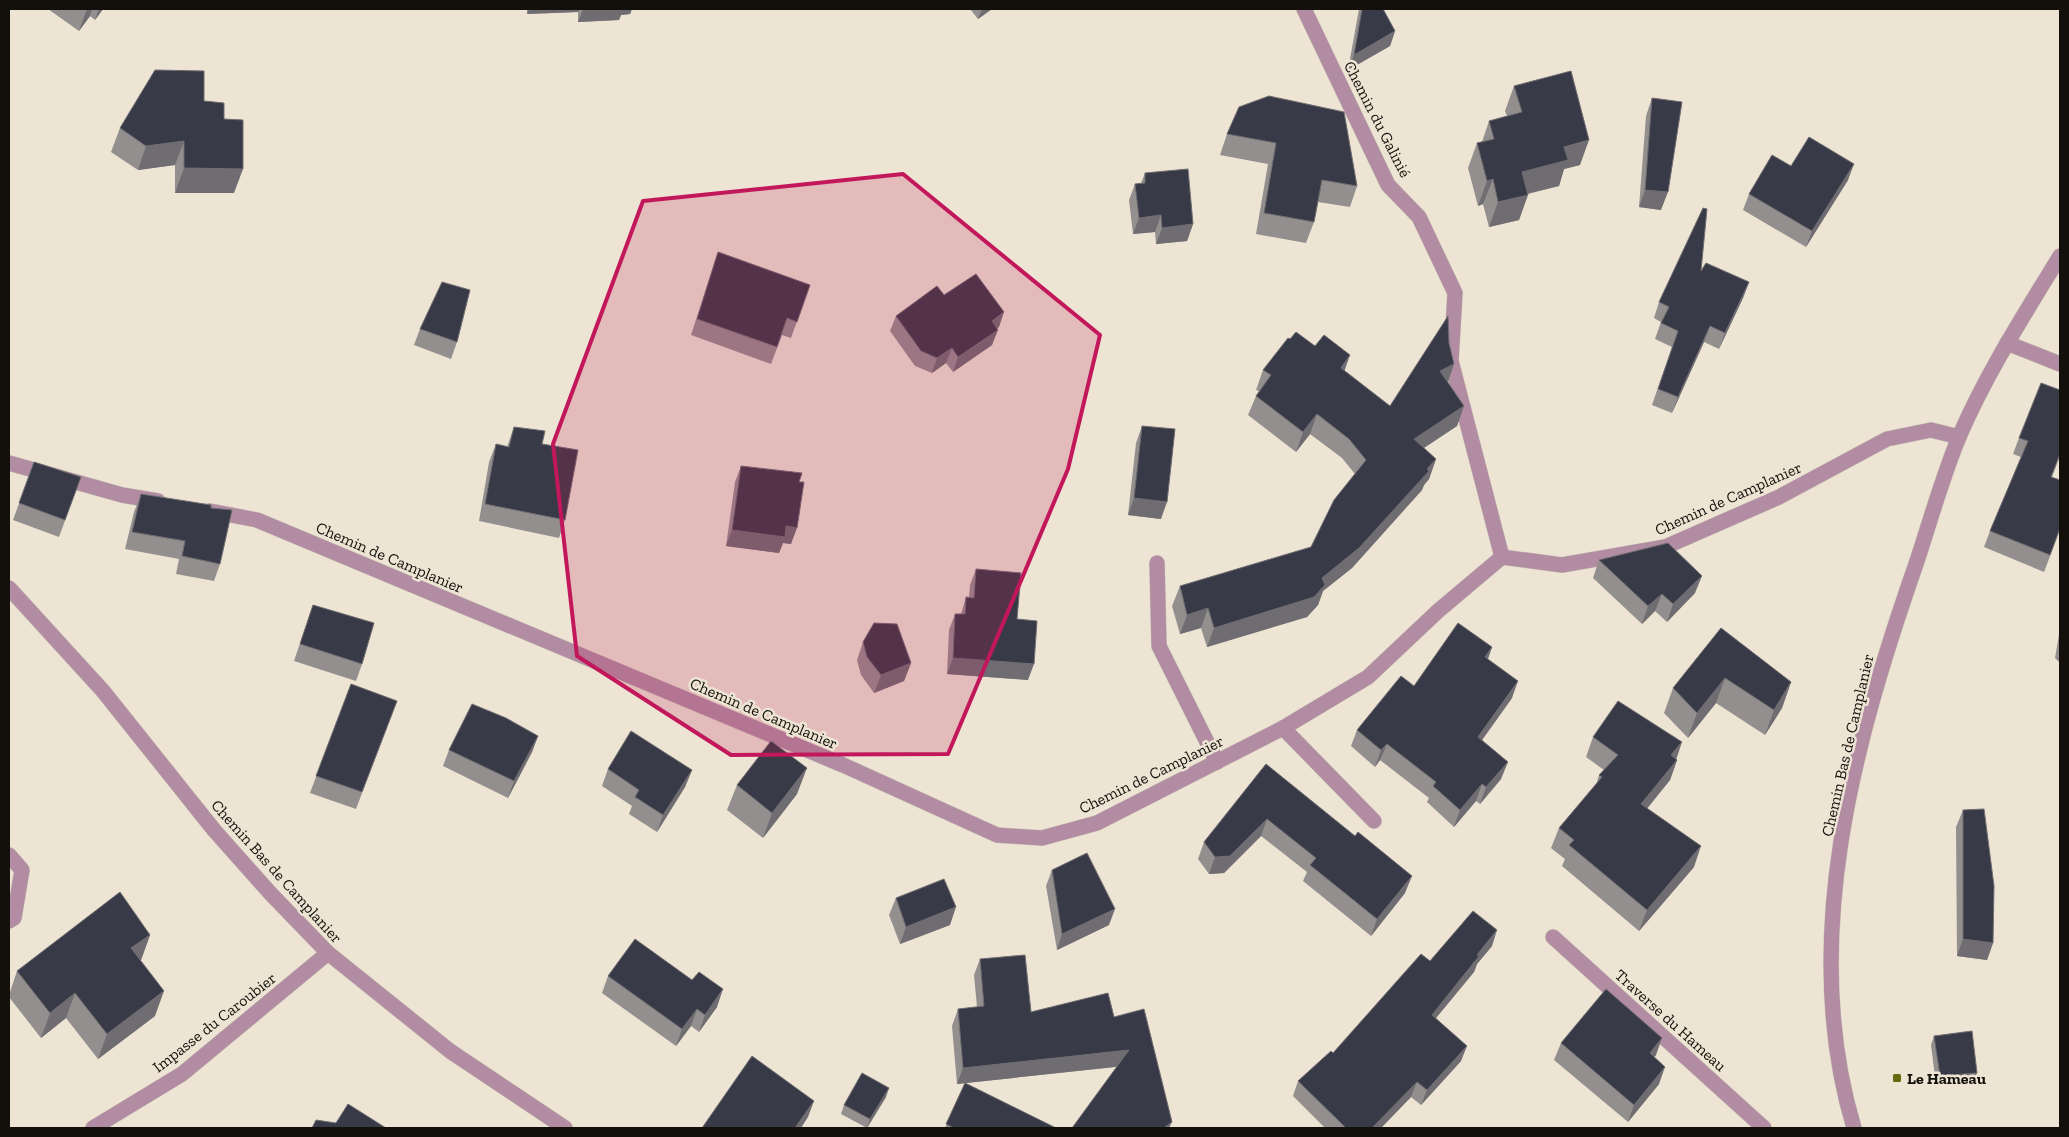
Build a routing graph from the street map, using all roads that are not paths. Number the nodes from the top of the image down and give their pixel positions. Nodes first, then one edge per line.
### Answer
1 (1304, 9) edge
2 (2060, 256) edge
3 (2007, 344) junction
4 (2060, 364) edge
5 (1959, 437) junction
6 (9, 463) edge
7 (170, 504) edge
8 (199, 509) edge
9 (1502, 557) junction
10 (1157, 563) dead end
11 (9, 588) edge
12 (1283, 728) junction
13 (1216, 762) junction
14 (1374, 821) dead end
15 (9, 855) edge
16 (9, 921) edge
17 (1553, 937) dead end
18 (328, 953) junction
19 (93, 1128) edge
20 (565, 1128) edge
21 (1764, 1128) edge
22 (1854, 1128) edge

1 - 9 street, Chemin du Galinié
2 - 3 street
3 - 4 street
3 - 5 street
5 - 9 street, Chemin de Camplanier
5 - 22 street, Chemin Bas de Camplanier
6 - 7 street
8 - 13 street, Chemin de Camplanier
9 - 12 street, Chemin de Camplanier
10 - 13 street
11 - 18 street, Chemin Bas de Camplanier
12 - 13 street, Chemin de Camplanier
12 - 14 street
15 - 16 street
17 - 21 street, Traverse du Hameau
18 - 19 street, Impasse du Caroubier
18 - 20 street, Chemin Bas de Camplanier

